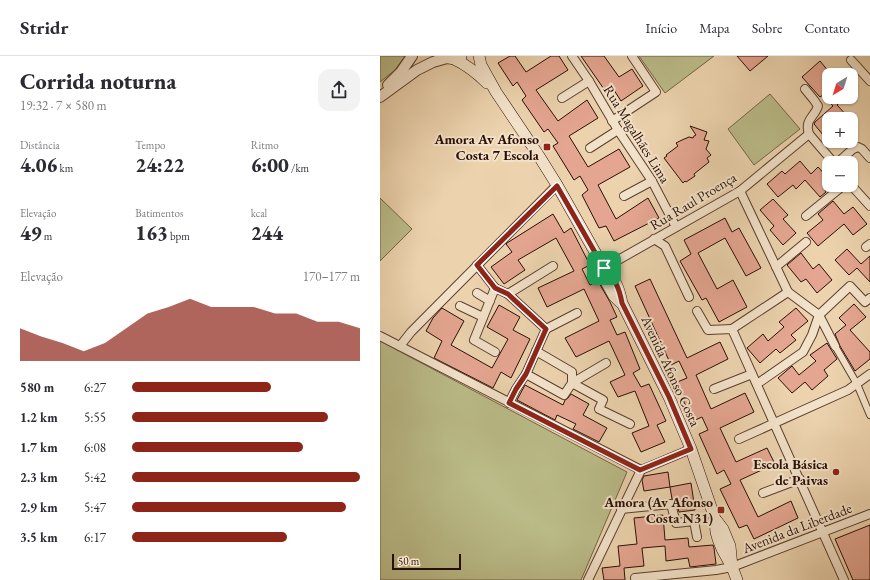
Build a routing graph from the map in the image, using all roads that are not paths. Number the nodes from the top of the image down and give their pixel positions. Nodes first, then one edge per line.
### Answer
1 (412, 56) edge
2 (479, 56) edge
3 (572, 56) edge
4 (632, 56) edge
5 (451, 57) edge
6 (851, 60) dead end
7 (589, 81) junction
8 (870, 81) edge
9 (805, 89) dead end
10 (496, 92) junction
11 (380, 95) edge
12 (562, 98) dead end
13 (612, 120) junction
14 (618, 130) junction
15 (809, 134) junction
16 (590, 148) dead end
17 (828, 156) edge
18 (845, 156) edge
19 (870, 158) edge
20 (652, 181) junction
21 (557, 186) junction
22 (740, 191) junction
23 (835, 192) edge
24 (857, 192) edge
25 (624, 196) dead end
26 (870, 206) edge
27 (806, 216) dead end
28 (676, 227) junction
29 (654, 239) junction
30 (806, 242) dead end
31 (477, 265) junction
32 (553, 266) dead end
33 (776, 267) junction
34 (604, 268) junction
35 (495, 288) junction
36 (788, 292) junction
37 (477, 294) dead end
38 (508, 294) junction
39 (689, 297) dead end
40 (870, 298) edge
41 (490, 301) junction
42 (460, 306) dead end
43 (697, 311) dead end
44 (578, 313) dead end
45 (819, 315) junction
46 (483, 317) junction
47 (732, 328) junction
48 (546, 329) junction
49 (380, 336) edge
50 (400, 346) junction
51 (835, 346) joint
52 (536, 351) junction
53 (495, 352) dead end
54 (606, 363) dead end
55 (526, 374) junction
56 (752, 374) junction
57 (870, 374) edge
58 (572, 383) junction
59 (757, 384) junction
60 (857, 384) junction
61 (714, 389) dead end
62 (509, 403) junction
63 (870, 415) edge
64 (775, 423) junction
65 (630, 424) dead end
66 (739, 440) dead end
67 (691, 449) junction
68 (640, 470) junction
69 (800, 479) junction
70 (763, 494) dead end
71 (621, 509) junction
72 (870, 514) edge
73 (823, 532) junction
74 (698, 537) dead end
75 (732, 567) junction
76 (634, 578) dead end
77 (661, 578) edge
78 (588, 580) edge
79 (737, 580) edge
80 (844, 580) edge

1 - 11 street
2 - 10 main road
3 - 7 street, Rua Magalhães Lima
4 - 13 street
5 - 10 main road
5 - 11 street
6 - 8 street
7 - 12 street
7 - 13 street, Rua Magalhães Lima
9 - 15 street
10 - 21 main road, Avenida Afonso Costa
13 - 14 street, Rua Magalhães Lima
14 - 16 street
14 - 20 street, Rua Magalhães Lima
15 - 17 street
15 - 22 street, Rua Raul Proença
18 - 19 street
20 - 25 street
20 - 28 street, Rua Magalhães Lima
21 - 31 street
21 - 34 main road, Avenida Afonso Costa
22 - 28 street, Rua Raul Proença
22 - 33 street
23 - 27 street
24 - 26 street
28 - 29 street, Rua Raul Proença
29 - 34 street, Rua Raul Proença
29 - 39 street
30 - 33 street
31 - 35 street
31 - 50 street
32 - 38 street
33 - 36 street
34 - 67 main road, Avenida Afonso Costa
35 - 38 street
35 - 41 street
36 - 45 street
36 - 47 street
37 - 41 street
38 - 48 street
40 - 45 street
41 - 46 street
42 - 46 street
43 - 47 street
44 - 48 street
45 - 51 street
45 - 59 street
46 - 53 street
47 - 56 street
48 - 52 street
49 - 50 street
50 - 62 street
51 - 60 street
52 - 55 street
52 - 58 street
54 - 58 street
55 - 58 street
55 - 62 street
56 - 59 street
56 - 61 street
57 - 60 street
58 - 65 street
59 - 64 street
60 - 63 street
60 - 64 street
62 - 68 street
64 - 66 street
64 - 69 street
67 - 68 street
67 - 75 main road, Avenida Afonso Costa
68 - 71 street
69 - 70 street
69 - 73 street
71 - 74 street
71 - 78 street
72 - 73 street, Avenida da Liberdade
73 - 75 street, Avenida da Liberdade
73 - 80 street
75 - 77 street, Avenida da Liberdade
75 - 79 main road, Avenida Afonso Costa
76 - 77 street, Avenida da Liberdade

